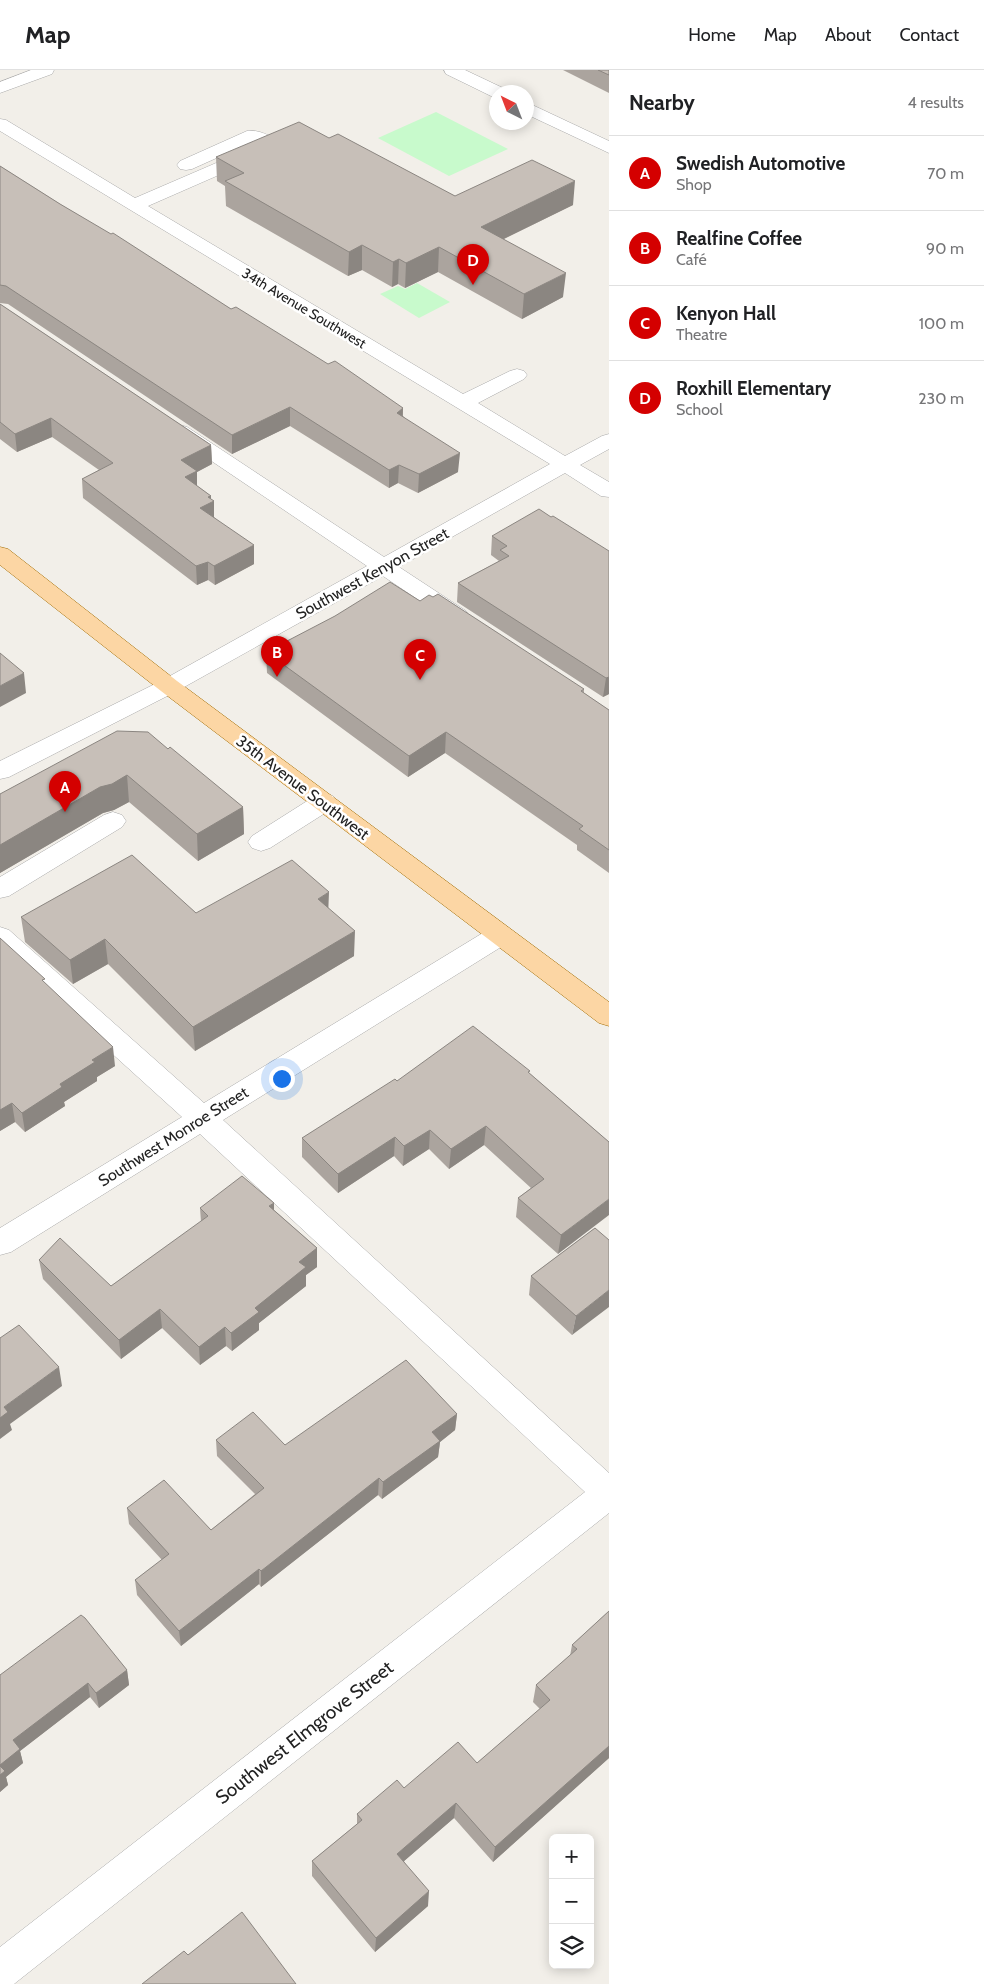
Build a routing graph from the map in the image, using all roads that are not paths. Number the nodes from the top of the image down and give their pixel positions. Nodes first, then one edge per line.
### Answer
1 (46, 70) edge
2 (452, 70) edge
3 (0, 88) edge
4 (489, 88) edge
5 (534, 111) edge
6 (0, 124) edge
7 (609, 148) edge
8 (186, 165) dead end
9 (134, 205) junction
10 (518, 375) dead end
11 (462, 403) junction
12 (165, 421) edge
13 (609, 440) edge
14 (565, 465) junction
15 (609, 491) edge
16 (0, 554) edge
17 (383, 567) junction
18 (477, 628) edge
19 (169, 686) junction
20 (0, 771) edge
21 (324, 802) junction
22 (113, 821) dead end
23 (261, 842) dead end
24 (0, 889) edge
25 (500, 935) junction
26 (0, 938) edge
27 (609, 1016) edge
28 (202, 1118) junction
29 (0, 1243) edge
30 (609, 1493) edge
31 (0, 1971) edge

1 - 3 street
2 - 4 street
5 - 7 street
6 - 9 street, 34th Avenue Southwest
8 - 9 street
9 - 11 street, 34th Avenue Southwest
10 - 11 street
11 - 14 street, 34th Avenue Southwest
12 - 17 street
13 - 14 street, Southwest Kenyon Street
14 - 15 street, 34th Avenue Southwest
14 - 17 street, Southwest Kenyon Street
16 - 19 main road, 35th Avenue Southwest
17 - 18 street
17 - 19 street, Southwest Kenyon Street
19 - 20 street, Southwest Kenyon Street
19 - 21 main road, 35th Avenue Southwest
21 - 23 street
21 - 25 main road, 35th Avenue Southwest
22 - 24 street
25 - 27 main road, 35th Avenue Southwest
25 - 28 street, Southwest Monroe Street
26 - 28 street
28 - 29 street, Southwest Monroe Street
28 - 30 street
30 - 31 street, Southwest Elmgrove Street

